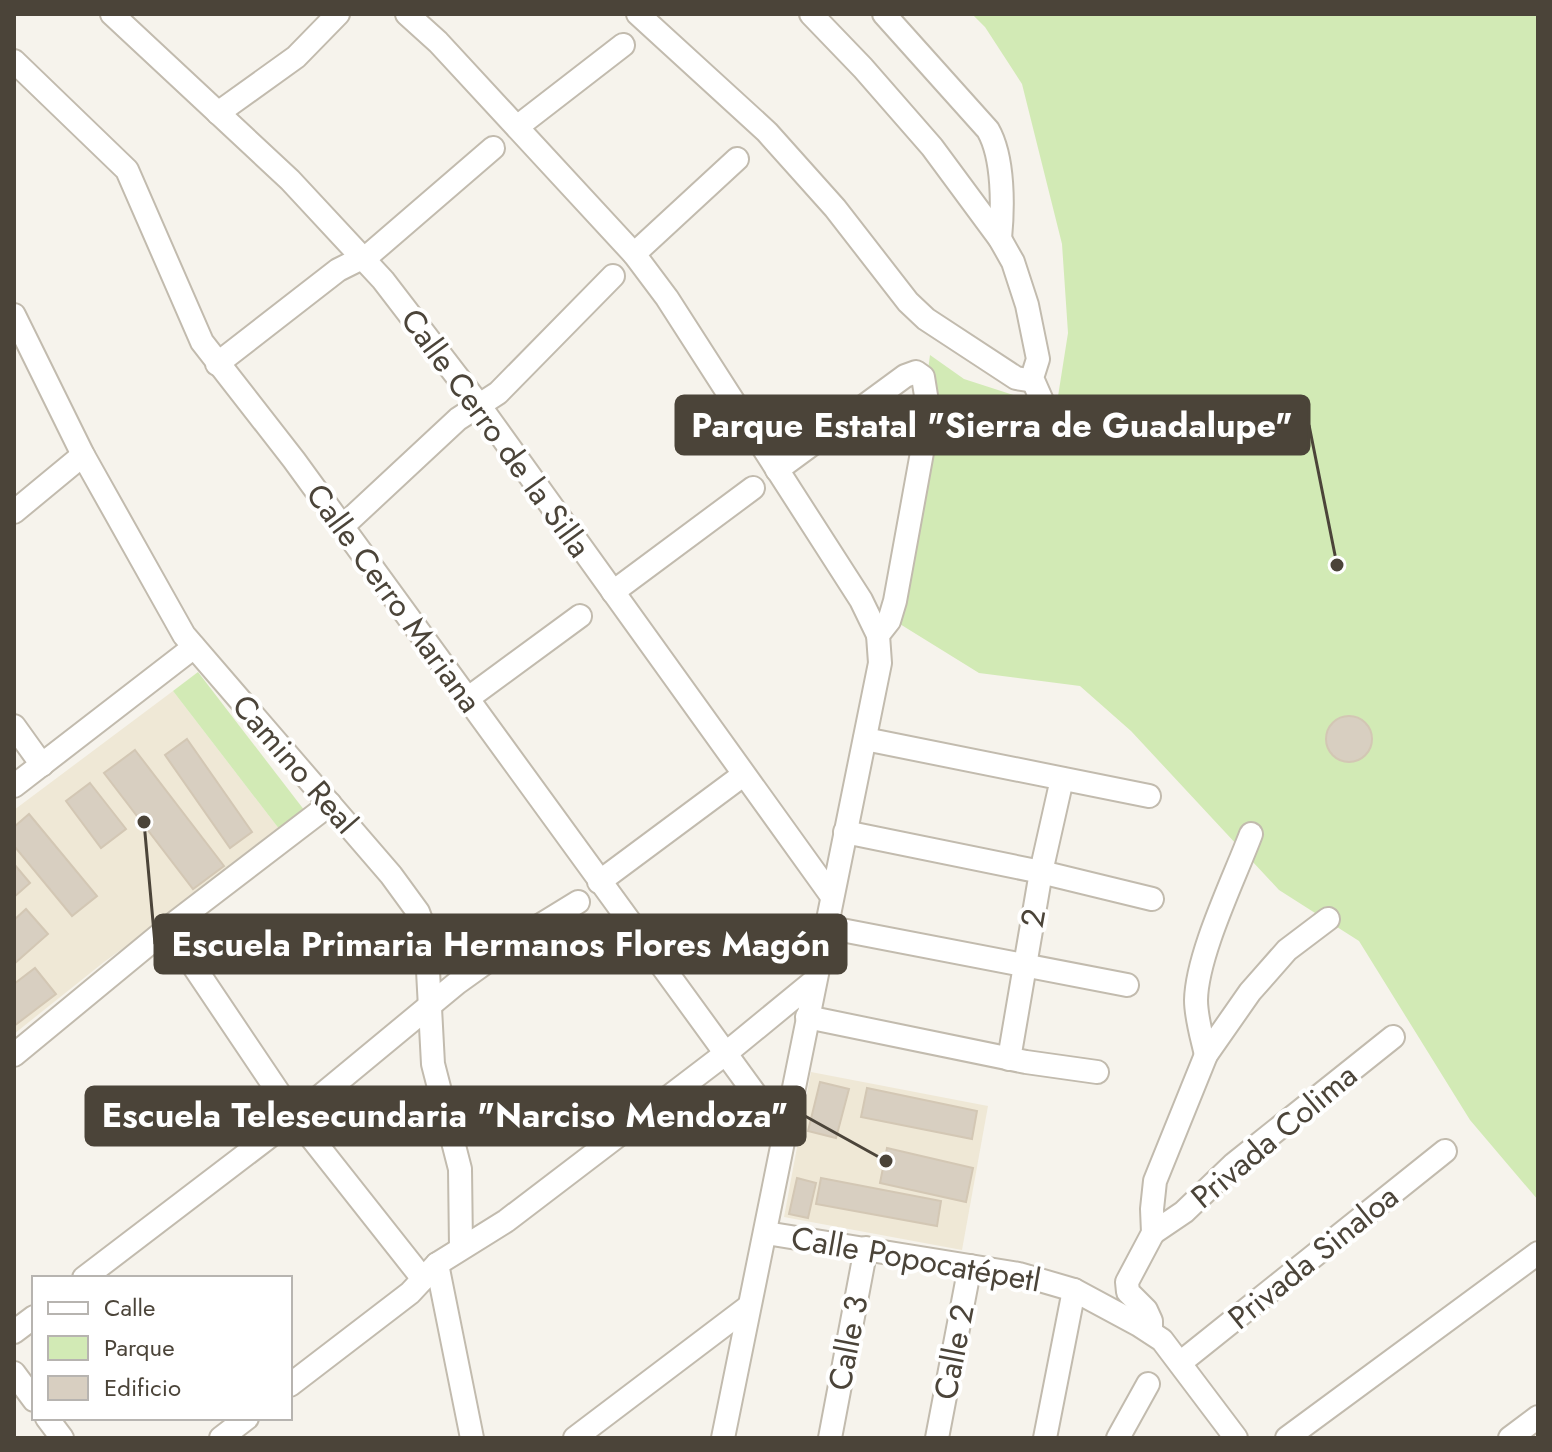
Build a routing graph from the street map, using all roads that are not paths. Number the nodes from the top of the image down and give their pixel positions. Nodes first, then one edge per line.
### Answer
1 (112, 14) edge
2 (338, 14) edge
3 (407, 14) edge
4 (638, 14) edge
5 (811, 14) edge
6 (884, 14) edge
7 (623, 45) dead end
8 (14, 61) edge
9 (218, 113) junction
10 (517, 127) junction
11 (493, 148) dead end
12 (737, 159) dead end
13 (1000, 239) junction
14 (634, 254) junction
15 (364, 257) junction
16 (613, 276) dead end
17 (14, 315) edge
18 (217, 364) junction
19 (1032, 378) junction
20 (479, 405) junction
21 (1050, 419) dead end
22 (83, 455) junction
23 (777, 470) junction
24 (753, 488) dead end
25 (14, 512) edge
26 (342, 527) junction
27 (613, 592) junction
28 (580, 616) dead end
29 (878, 635) junction
30 (194, 647) junction
31 (467, 699) junction
32 (14, 726) edge
33 (865, 739) junction
34 (42, 765) junction
35 (743, 775) junction
36 (1062, 779) junction
37 (14, 786) edge
38 (1149, 796) dead end
39 (330, 804) junction
40 (845, 832) junction
41 (1251, 834) dead end
42 (1041, 872) junction
43 (599, 882) junction
44 (831, 895) junction
45 (1152, 899) dead end
46 (578, 902) dead end
47 (1328, 919) dead end
48 (826, 927) junction
49 (168, 928) junction
50 (1024, 966) junction
51 (814, 981) junction
52 (1127, 985) dead end
53 (429, 1005) junction
54 (807, 1017) junction
55 (1393, 1037) dead end
56 (725, 1054) junction
57 (14, 1055) edge
58 (1206, 1055) junction
59 (1009, 1059) junction
60 (1097, 1072) dead end
61 (295, 1117) junction
62 (785, 1135) junction
63 (1445, 1151) dead end
64 (766, 1233) junction
65 (1153, 1233) junction
66 (461, 1247) junction
67 (866, 1248) junction
68 (1538, 1253) edge
69 (970, 1266) junction
70 (430, 1271) junction
71 (87, 1276) edge
72 (1074, 1290) junction
73 (748, 1307) junction
74 (32, 1318) edge
75 (14, 1332) edge
76 (1151, 1332) junction
77 (1180, 1363) junction
78 (14, 1373) edge
79 (292, 1383) edge
80 (1148, 1384) dead end
81 (32, 1397) edge
82 (1538, 1417) edge
83 (48, 1420) edge
84 (244, 1420) edge
85 (62, 1438) edge
86 (221, 1438) edge
87 (472, 1438) edge
88 (575, 1438) edge
89 (723, 1438) edge
90 (830, 1438) edge
91 (937, 1438) edge
92 (1045, 1438) edge
93 (1118, 1438) edge
94 (1236, 1438) edge
95 (1287, 1438) edge
96 (1510, 1438) edge

1 - 9 street, Calle Cerro de la Silla
2 - 9 street
3 - 10 street
4 - 19 street
5 - 13 street
6 - 13 street
7 - 10 street
8 - 18 street, Calle Cerro Mariana
9 - 15 street, Calle Cerro de la Silla
10 - 14 street
11 - 15 street
12 - 14 street
13 - 19 street
14 - 23 street
15 - 18 street
15 - 20 street, Calle Cerro de la Silla
16 - 20 street
17 - 22 street, Camino Real
18 - 26 street, Calle Cerro Mariana
19 - 21 street
20 - 26 street
20 - 27 street, Calle Cerro de la Silla
22 - 25 street
22 - 30 street, Camino Real
23 - 29 street
23 - 29 street
24 - 27 street
26 - 31 street, Calle Cerro Mariana
27 - 35 street, Calle Cerro de la Silla
28 - 31 street
29 - 33 street
30 - 34 street
30 - 39 street, Camino Real
31 - 43 street, Calle Cerro Mariana
32 - 34 street
33 - 36 street
33 - 40 street
34 - 37 street
35 - 43 street
35 - 44 street, Calle Cerro de la Silla
36 - 38 street
36 - 42 street, 2
39 - 49 street
39 - 53 street, Camino Real
40 - 42 street
40 - 44 street
41 - 58 street
42 - 45 street
42 - 50 street, 2
43 - 56 street, Calle Cerro Mariana
44 - 48 street
46 - 53 street
47 - 58 street
48 - 50 street
48 - 51 street
49 - 57 street
49 - 61 street
50 - 52 street
50 - 59 street, 2
51 - 54 street
51 - 56 street
53 - 61 street
53 - 66 street, Camino Real
54 - 59 street
54 - 62 street
55 - 65 street, Privada Colima
56 - 62 street, Calle Cerro Mariana
56 - 66 street
58 - 65 street
59 - 60 street
61 - 70 street
61 - 71 street
62 - 64 street
63 - 77 street, Privada Sinaloa
64 - 67 street, Calle Popocatépetl
64 - 73 street
65 - 76 street
66 - 70 street
67 - 69 street, Calle Popocatépetl
67 - 90 street, Calle 3
68 - 95 street
69 - 72 street, Calle Popocatépetl
69 - 91 street, Calle 2
70 - 79 street
70 - 87 street
72 - 76 street, Calle Popocatépetl
72 - 92 street
73 - 88 street
73 - 89 street
74 - 75 street
76 - 77 street
77 - 94 street
78 - 81 street
80 - 93 street
82 - 96 street
83 - 85 street
84 - 86 street

